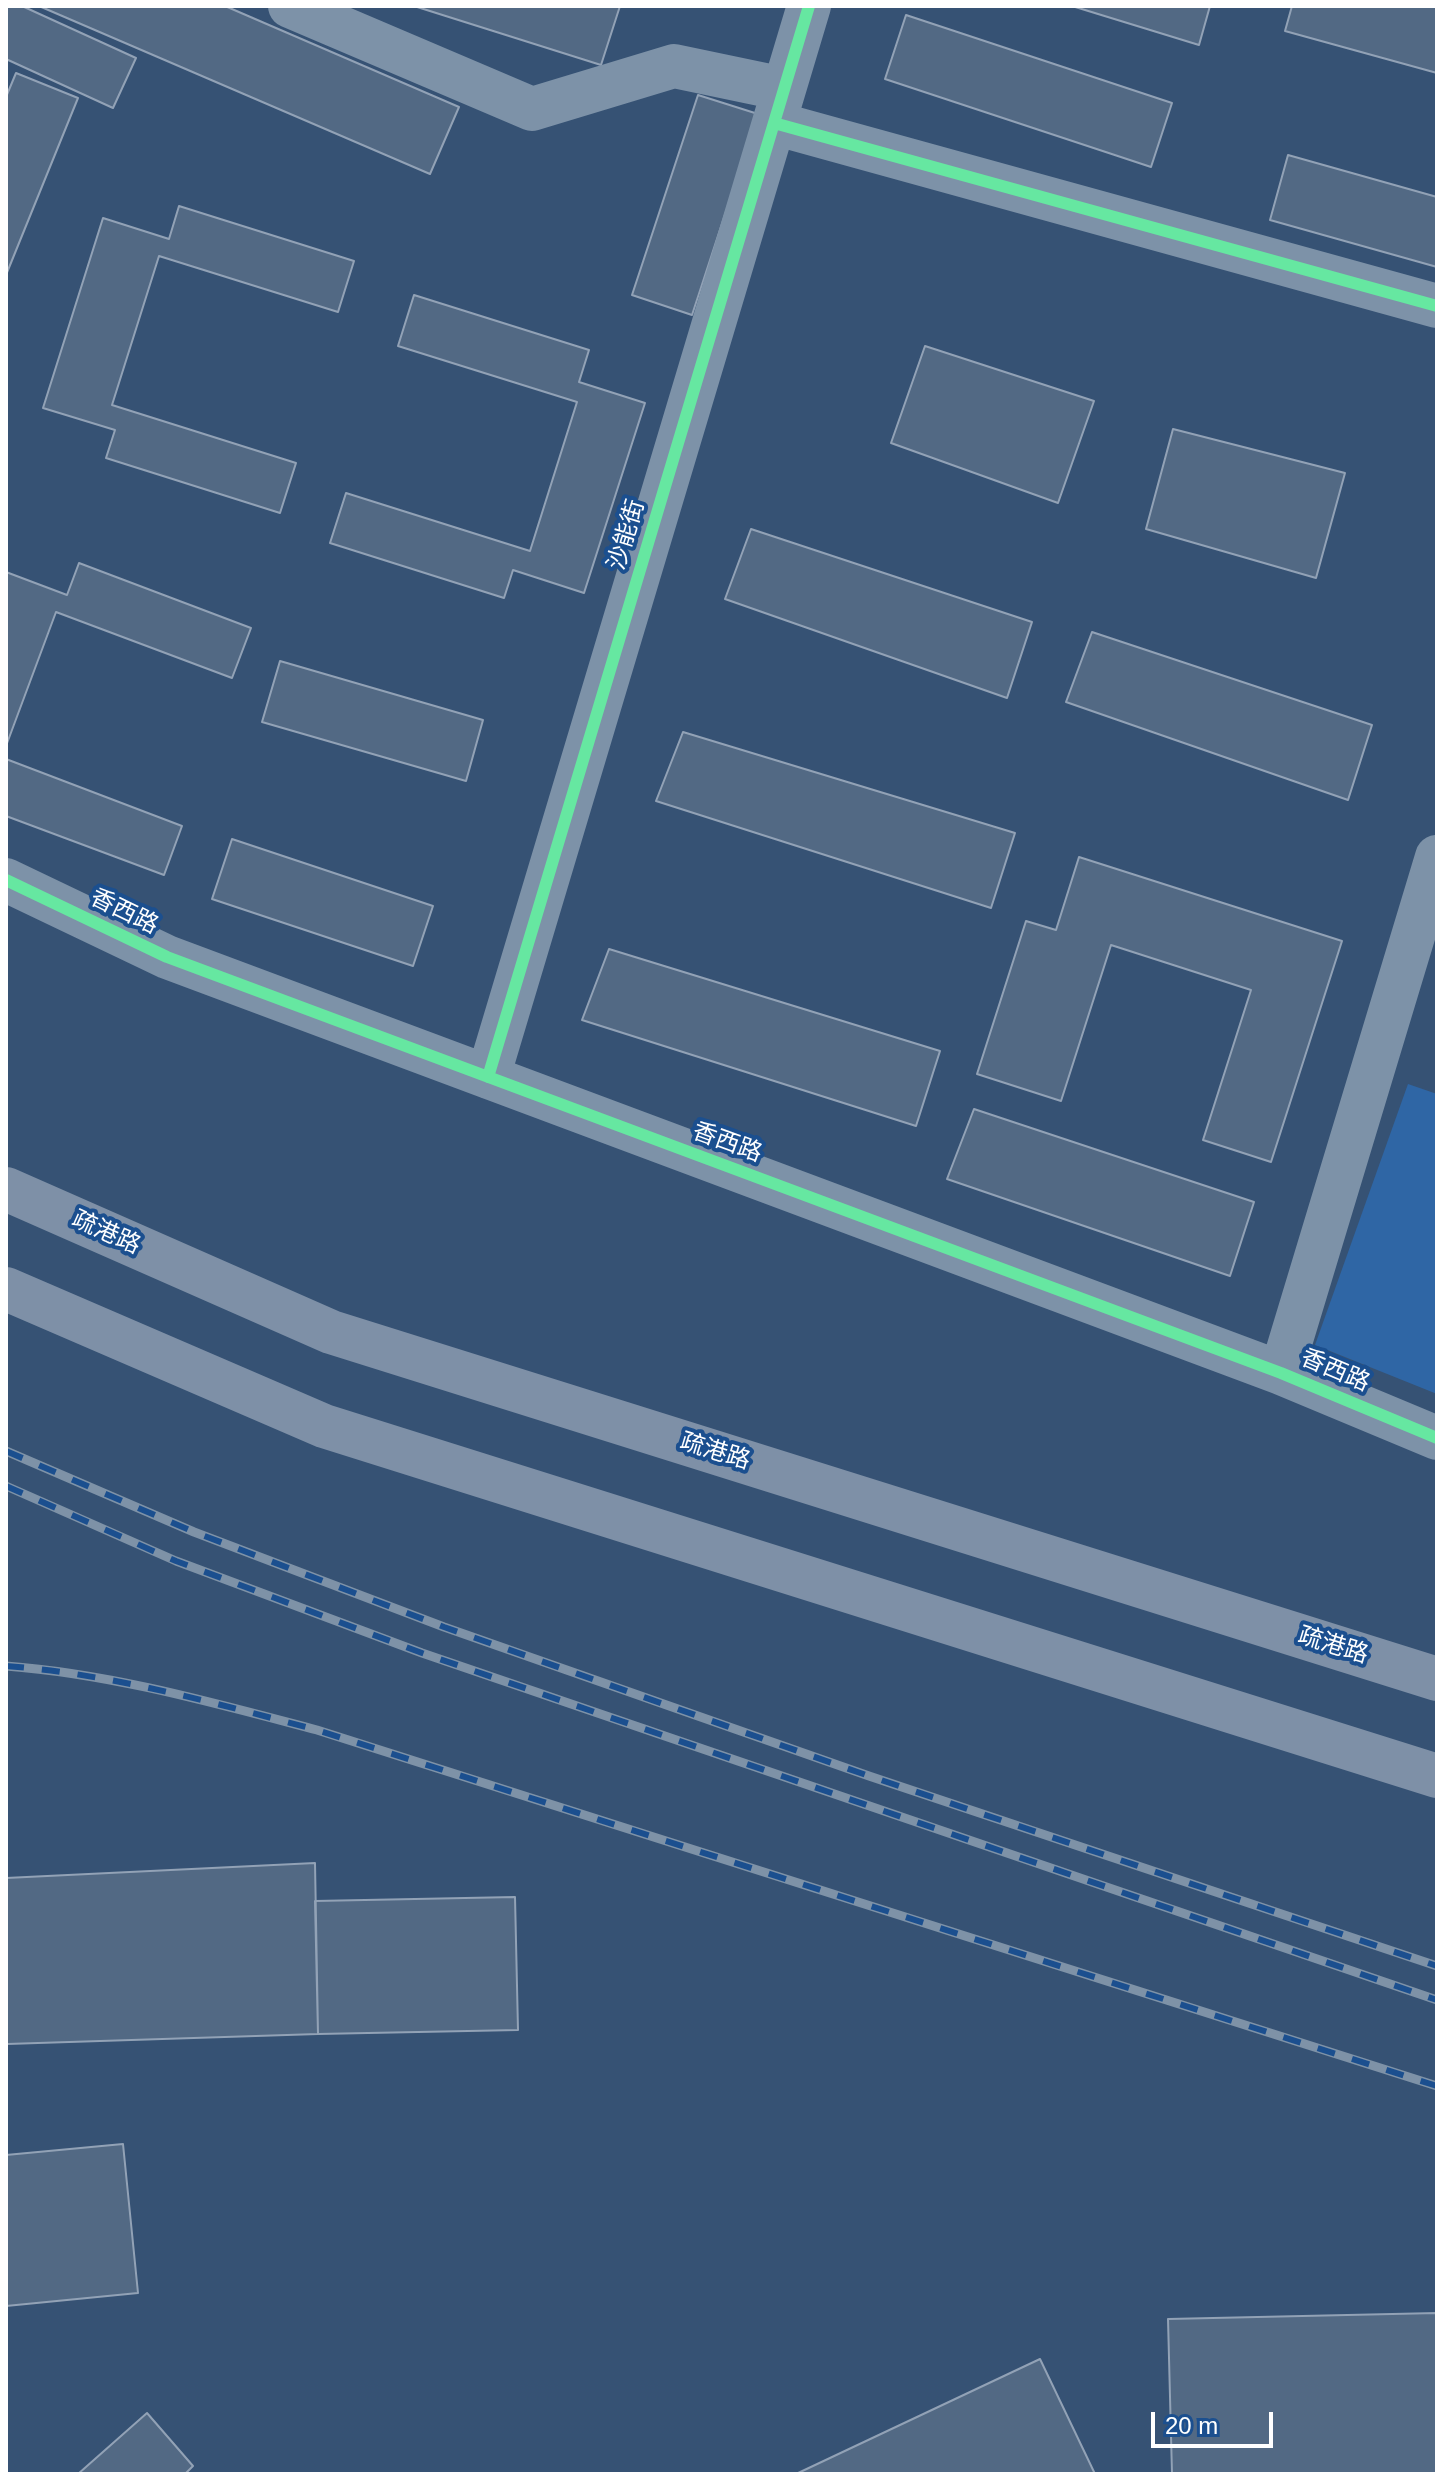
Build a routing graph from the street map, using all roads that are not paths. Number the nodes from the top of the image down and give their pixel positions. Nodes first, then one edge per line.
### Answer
1 (290, 6) edge
2 (809, 6) edge
3 (779, 106) junction
4 (1437, 306) edge
5 (1437, 857) edge
6 (6, 880) edge
7 (488, 1077) junction
8 (6, 1189) edge
9 (6, 1289) edge
10 (1281, 1373) junction
11 (1437, 1438) edge
12 (1437, 1679) edge
13 (1437, 1776) edge

1 - 3 street
2 - 3 street, 沙能街
3 - 4 street
3 - 7 street, 沙能街
5 - 10 street
6 - 7 street, 香西路
7 - 10 street, 香西路
8 - 12 highway, 疏港路
9 - 13 highway
10 - 11 street, 香西路

